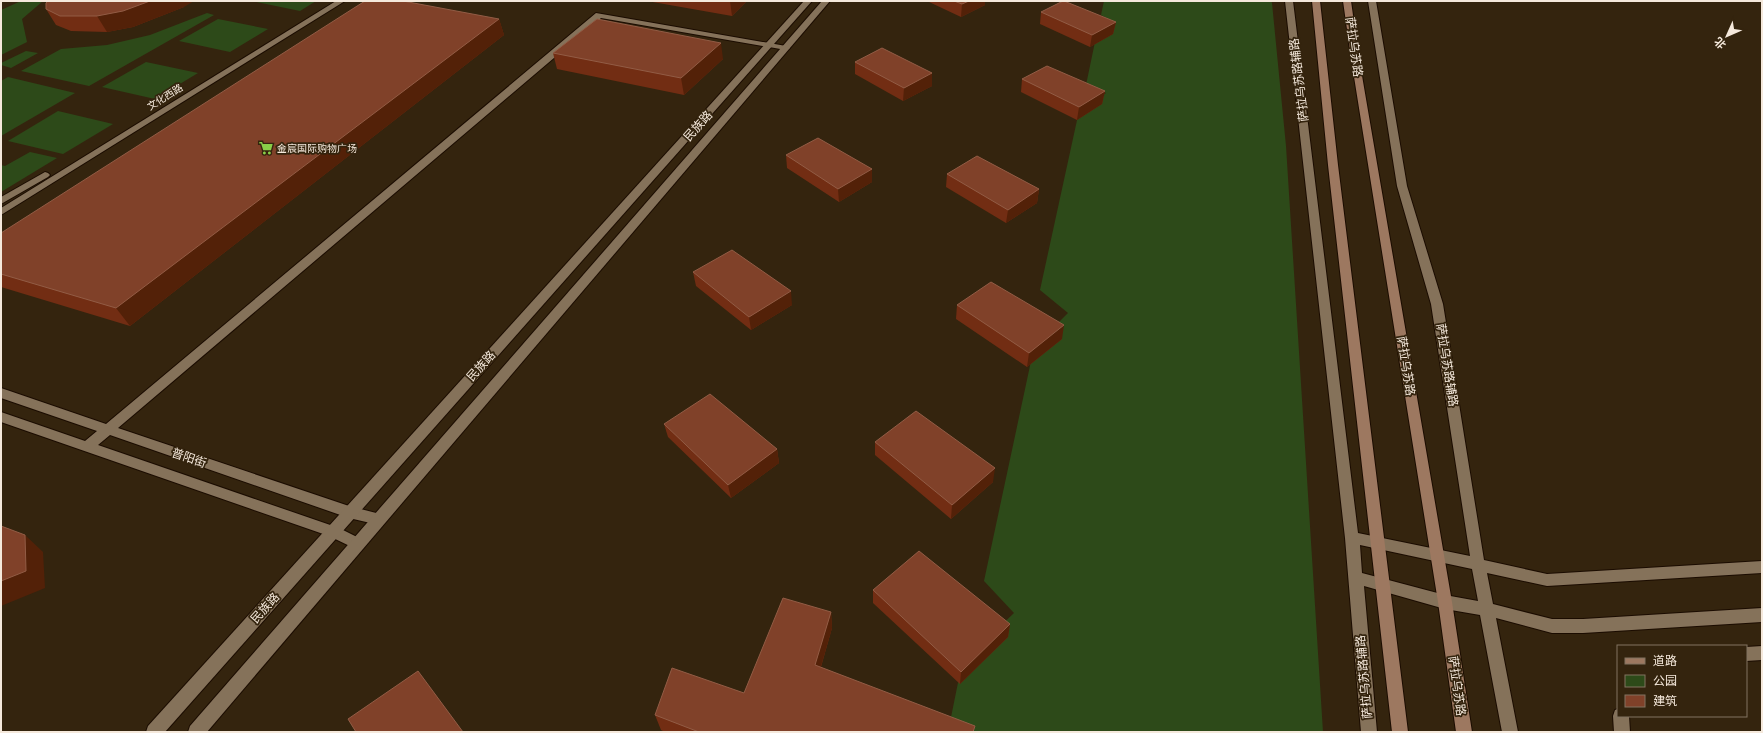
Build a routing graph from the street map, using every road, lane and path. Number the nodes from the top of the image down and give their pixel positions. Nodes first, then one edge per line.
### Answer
1 (332, 1) edge
2 (341, 1) edge
3 (808, 1) edge
4 (826, 1) edge
5 (1289, 1) edge
6 (1316, 1) edge
7 (1347, 1) edge
8 (1372, 1) edge
9 (770, 46) junction
10 (786, 48) junction
11 (1, 201) edge
12 (1, 212) edge
13 (1, 393) edge
14 (1, 417) edge
15 (106, 429) junction
16 (87, 447) junction
17 (349, 512) junction
18 (379, 519) junction
19 (334, 532) junction
20 (1352, 538) junction
21 (1378, 542) junction
22 (358, 544) junction
23 (1437, 556) junction
24 (1478, 564) junction
25 (1762, 567) edge
26 (1355, 578) junction
27 (1383, 584) junction
28 (1445, 602) junction
29 (1486, 609) junction
30 (1762, 615) edge
31 (1620, 717) edge
32 (154, 732) edge
33 (196, 732) edge
34 (1369, 732) edge
35 (1400, 732) edge
36 (1464, 732) edge
37 (1510, 732) edge
38 (1622, 732) edge

1 - 11 street, 文化西路
2 - 12 street, 文化西路
3 - 9 street, 民族路
4 - 10 street, 民族路
5 - 20 street, 萨拉乌苏路辅路
6 - 21 main road
7 - 23 main road, 萨拉乌苏路
8 - 24 street, 萨拉乌苏路辅路
9 - 10 street
9 - 15 street
9 - 17 street, 民族路
10 - 18 street, 民族路
13 - 15 street, 普阳街
14 - 16 street, 普阳街
15 - 16 street
15 - 17 street, 普阳街
16 - 19 street, 普阳街
17 - 18 street, 普阳街
17 - 19 street, 民族路
18 - 22 street, 民族路
19 - 22 street, 普阳街
19 - 32 street, 民族路
20 - 21 street
20 - 26 street, 萨拉乌苏路辅路
21 - 23 street
21 - 27 main road
22 - 33 street, 民族路
23 - 24 street
23 - 28 main road, 萨拉乌苏路
24 - 25 street
24 - 29 street, 萨拉乌苏路辅路
26 - 27 street
26 - 34 street, 萨拉乌苏路辅路
27 - 28 street
27 - 35 main road
28 - 29 street
28 - 36 main road, 萨拉乌苏路
29 - 30 street
29 - 37 street, 萨拉乌苏路辅路
31 - 38 street

